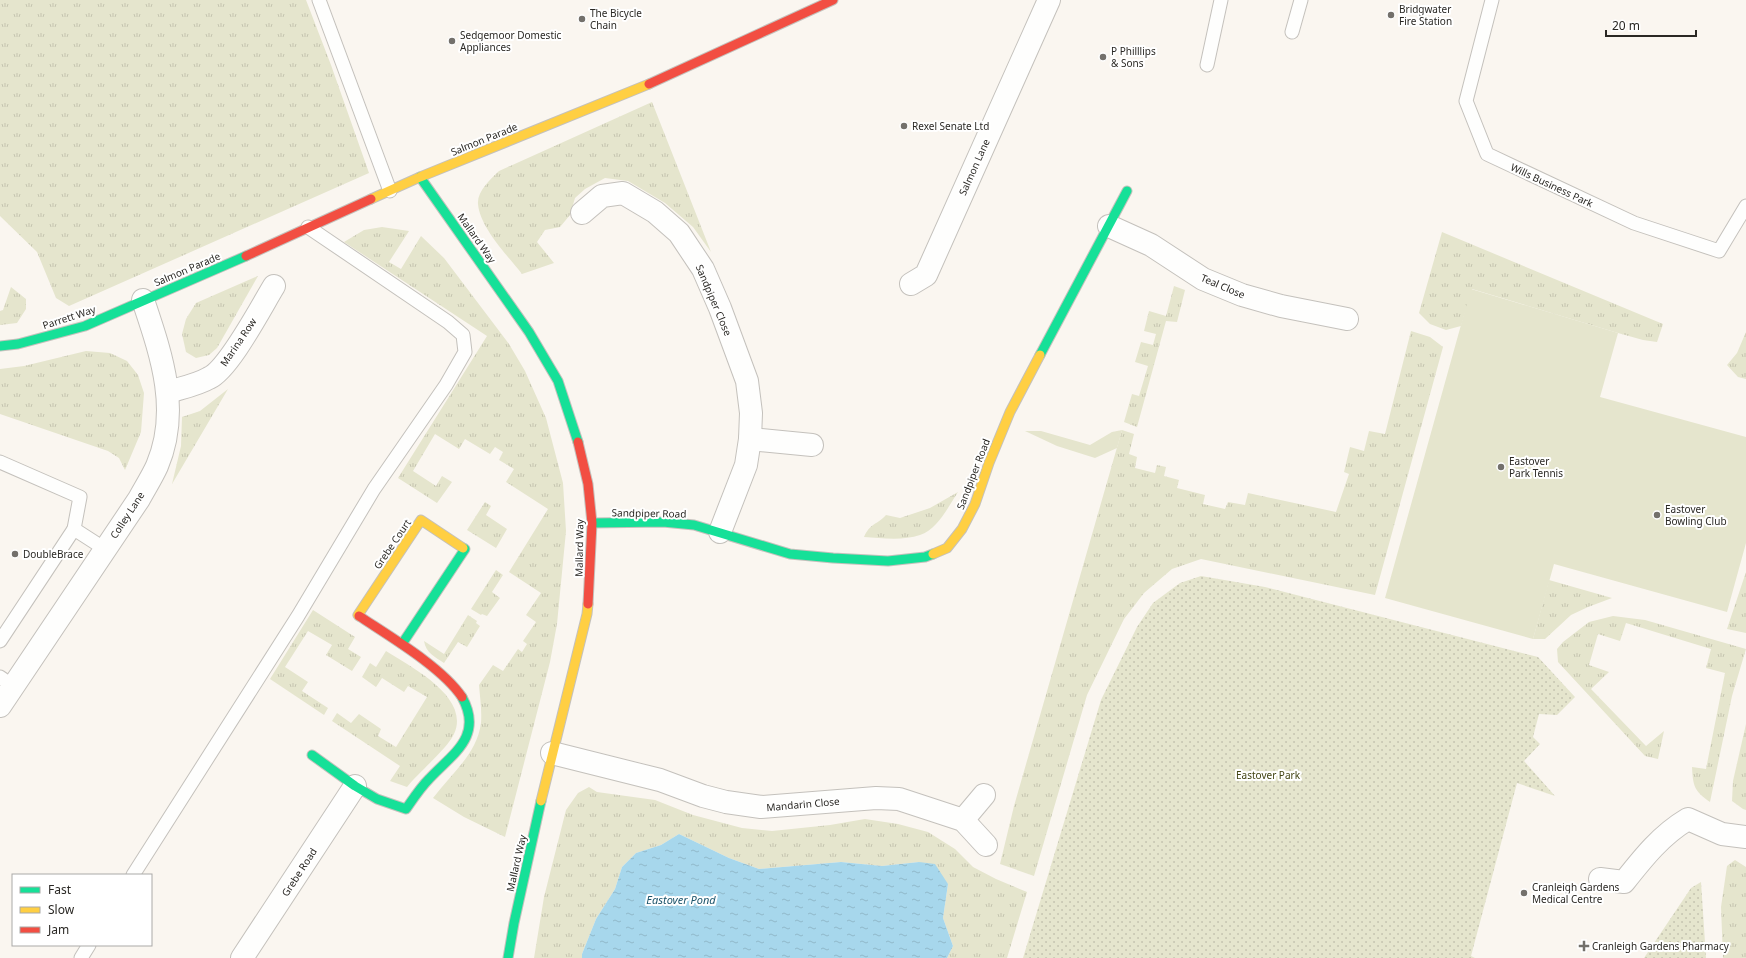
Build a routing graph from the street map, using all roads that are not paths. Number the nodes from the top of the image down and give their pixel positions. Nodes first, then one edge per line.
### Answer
1 (319, 0) edge
2 (833, 0) edge
3 (1049, 0) edge
4 (1221, 0) edge
5 (1301, 0) edge
6 (1492, 0) edge
7 (1292, 32) dead end
8 (1207, 66) dead end
9 (420, 177) junction
10 (390, 191) junction
11 (1127, 191) dead end
12 (1746, 206) edge
13 (582, 213) dead end
14 (1109, 226) junction
15 (308, 228) junction
16 (911, 284) dead end
17 (274, 286) dead end
18 (143, 300) junction
19 (1347, 319) dead end
20 (0, 346) edge
21 (168, 392) junction
22 (750, 439) junction
23 (812, 445) dead end
24 (0, 462) edge
25 (592, 523) junction
26 (74, 529) junction
27 (720, 532) junction
28 (105, 549) junction
29 (0, 641) edge
30 (402, 644) junction
31 (7, 682) edge
32 (0, 706) edge
33 (552, 753) junction
34 (312, 755) dead end
35 (355, 786) junction
36 (984, 795) dead end
37 (963, 820) junction
38 (1746, 836) edge
39 (986, 845) dead end
40 (134, 874) edge
41 (1600, 880) dead end
42 (88, 946) edge
43 (81, 958) edge
44 (242, 958) edge
45 (508, 958) edge

1 - 10 lane
2 - 9 street, Salmon Parade
3 - 16 street, Salmon Lane
4 - 8 lane
5 - 7 lane
6 - 12 lane, Wills Business Park
9 - 10 street, Salmon Parade
9 - 25 street, Mallard Way
10 - 15 street, Salmon Parade
11 - 14 street, Sandpiper Road
13 - 22 street, Sandpiper Close
14 - 19 street, Teal Close
14 - 27 street, Sandpiper Road
15 - 18 street, Salmon Parade
15 - 40 lane
17 - 21 street, Marina Row
18 - 20 street, Parrett Way
18 - 21 street, Colley Lane
21 - 28 street, Colley Lane
22 - 23 street
22 - 27 street, Sandpiper Close
24 - 26 lane
25 - 27 street, Sandpiper Road
25 - 33 street, Mallard Way
26 - 28 lane
26 - 29 lane
28 - 31 street, Colley Lane
30 - 30 street, Grebe Court
30 - 35 street, Grebe Court
31 - 32 street, Colley Lane
33 - 37 street, Mandarin Close
33 - 45 street, Mallard Way
34 - 35 street
35 - 44 street, Grebe Road
36 - 37 street
37 - 39 street, Mandarin Close
38 - 41 street
42 - 43 lane

